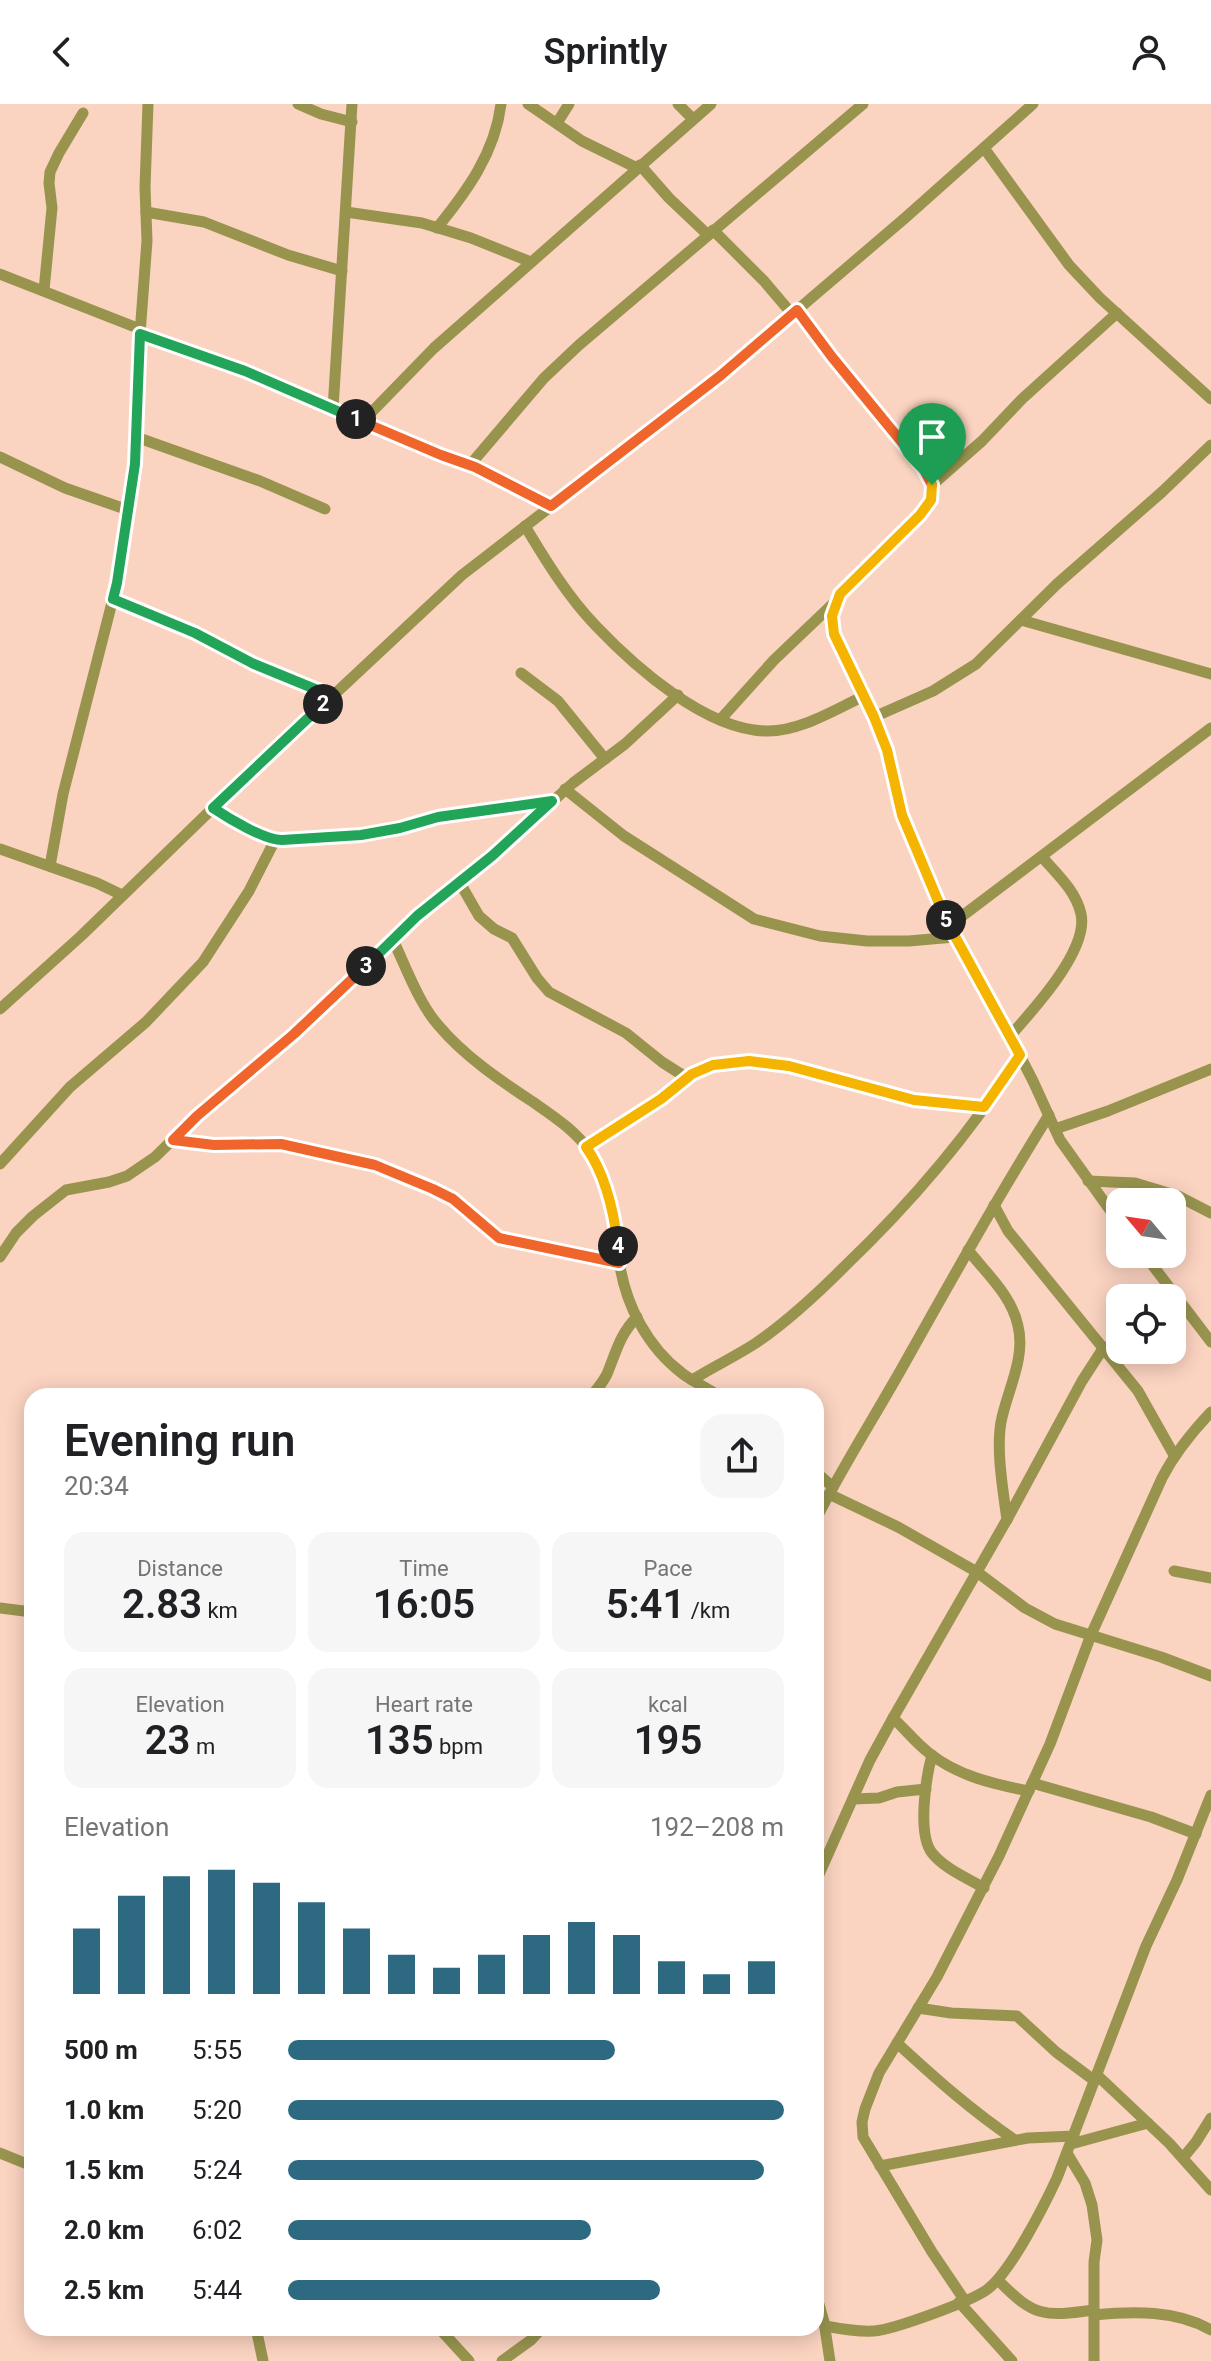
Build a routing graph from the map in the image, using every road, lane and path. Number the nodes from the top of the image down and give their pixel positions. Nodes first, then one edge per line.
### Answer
1 (148, 104) edge
2 (298, 104) edge
3 (352, 104) edge
4 (501, 104) edge
5 (528, 104) edge
6 (569, 104) edge
7 (678, 104) edge
8 (711, 104) edge
9 (863, 104) edge
10 (1033, 104) edge
11 (83, 113) dead end
12 (693, 119) junction
13 (352, 122) junction
14 (557, 123) junction
15 (984, 148) junction
16 (639, 166) junction
17 (146, 212) junction
18 (346, 212) junction
19 (437, 228) junction
20 (710, 232) junction
21 (531, 262) junction
22 (342, 271) junction
23 (0, 274) edge
24 (44, 290) junction
25 (795, 312) junction
26 (1117, 313) junction
27 (140, 332) junction
28 (1211, 399) edge
29 (333, 409) junction
30 (362, 422) junction
31 (136, 437) junction
32 (1211, 445) edge
33 (0, 457) edge
34 (470, 465) junction
35 (932, 485) junction
36 (551, 506) junction
37 (325, 509) dead end
38 (128, 510) junction
39 (525, 526) junction
40 (839, 598) junction
41 (113, 599) junction
42 (1021, 620) junction
43 (521, 673) dead end
44 (1211, 674) edge
45 (678, 695) junction
46 (332, 696) junction
47 (864, 696) junction
48 (874, 717) junction
49 (720, 720) junction
50 (1211, 728) edge
51 (605, 759) junction
52 (565, 789) junction
53 (552, 801) junction
54 (213, 808) junction
55 (275, 840) junction
56 (0, 849) edge
57 (1042, 857) junction
58 (50, 866) junction
59 (460, 883) junction
60 (122, 895) junction
61 (951, 932) junction
62 (393, 940) junction
63 (0, 1009) edge
64 (1010, 1036) junction
65 (1020, 1055) junction
66 (1211, 1069) edge
67 (687, 1078) junction
68 (984, 1107) junction
69 (1049, 1115) junction
70 (1055, 1129) junction
71 (173, 1140) junction
72 (586, 1147) junction
73 (0, 1164) edge
74 (1088, 1181) junction
75 (994, 1205) junction
76 (1106, 1205) edge
77 (1211, 1213) edge
78 (2, 1249) edge
79 (968, 1250) junction
80 (619, 1263) junction
81 (1155, 1268) edge
82 (637, 1317) junction
83 (1211, 1342) edge
84 (1104, 1347) junction
85 (692, 1380) junction
86 (596, 1388) edge
87 (706, 1388) edge
88 (1211, 1412) edge
89 (1174, 1455) junction
90 (824, 1482) edge
91 (831, 1490) junction
92 (824, 1504) edge
93 (1007, 1520) junction
94 (1174, 1571) dead end
95 (977, 1572) junction
96 (1211, 1578) edge
97 (0, 1608) edge
98 (24, 1611) edge
99 (1091, 1635) junction
100 (1211, 1676) edge
101 (893, 1718) junction
102 (932, 1755) junction
103 (1031, 1787) junction
104 (926, 1789) junction
105 (1211, 1795) edge
106 (853, 1799) junction
107 (1196, 1834) junction
108 (824, 1863) edge
109 (984, 1888) junction
110 (918, 2008) junction
111 (897, 2043) junction
112 (1096, 2078) junction
113 (1211, 2118) edge
114 (1148, 2123) junction
115 (1015, 2140) junction
116 (1071, 2144) junction
117 (0, 2153) edge
118 (1183, 2158) junction
119 (24, 2163) edge
120 (880, 2166) junction
121 (1211, 2190) edge
122 (998, 2280) junction
123 (962, 2302) junction
124 (1094, 2312) junction
125 (824, 2322) edge
126 (825, 2326) junction
127 (1211, 2330) edge
128 (258, 2336) edge
129 (446, 2336) edge
130 (532, 2336) edge
131 (263, 2361) edge
132 (469, 2361) edge
133 (502, 2361) edge
134 (830, 2361) edge
135 (1012, 2361) edge
136 (1094, 2361) edge

1 - 17 street
2 - 13 street
3 - 13 street
4 - 19 street
5 - 14 street
6 - 14 street
7 - 12 street
8 - 12 street
9 - 20 street
10 - 15 street
11 - 24 street
12 - 16 street
13 - 18 street
14 - 16 street
15 - 25 street
15 - 26 street
16 - 20 street
16 - 21 street
17 - 22 street
17 - 27 street
18 - 19 street
18 - 22 street
19 - 21 street
20 - 25 street
20 - 34 street
21 - 30 street
22 - 29 street
23 - 24 street
24 - 27 street
25 - 35 street
25 - 36 street
26 - 28 street
26 - 35 street
27 - 29 street
27 - 31 street
29 - 30 street
30 - 34 street
31 - 37 street
31 - 38 street
32 - 42 street
33 - 38 street
34 - 36 street
35 - 40 street
36 - 39 street
38 - 41 street
39 - 45 street
39 - 46 street
40 - 47 street
40 - 49 street
41 - 46 street
41 - 58 street
42 - 44 street
42 - 48 street
43 - 51 street
45 - 49 street
45 - 51 street
46 - 54 street
47 - 48 street
47 - 49 street
48 - 61 street
50 - 57 street
51 - 52 street
52 - 53 street
52 - 61 street
53 - 55 street
53 - 59 street
54 - 55 street
54 - 60 street
55 - 73 street
56 - 58 street
57 - 61 street
57 - 64 street
58 - 60 street
59 - 62 street
59 - 67 street
60 - 63 street
61 - 64 street
62 - 71 street
62 - 72 street
64 - 65 street
65 - 68 street
65 - 69 street
66 - 70 street
67 - 68 street
67 - 72 street
68 - 85 street
69 - 70 street
69 - 75 street
70 - 74 street
71 - 78 street
71 - 80 street
72 - 80 street
74 - 76 street
74 - 77 street
75 - 79 street
75 - 84 street
79 - 91 street
79 - 93 street
80 - 82 street
81 - 83 street
82 - 85 street
82 - 86 street
84 - 89 street
84 - 93 street
85 - 87 street
88 - 89 street
89 - 99 street
90 - 91 street
91 - 92 street
91 - 95 street
93 - 95 street
94 - 96 street
95 - 99 street
95 - 101 street
97 - 98 street
99 - 100 street
99 - 103 street
101 - 102 street
101 - 106 street
102 - 103 street
102 - 104 street
103 - 107 street
103 - 109 street
104 - 106 street
104 - 109 street
105 - 107 street
106 - 108 street
107 - 112 street
109 - 110 street
110 - 111 street
110 - 112 street
111 - 115 street
111 - 120 street
112 - 114 street
112 - 116 street
113 - 118 street
114 - 116 street
114 - 118 street
115 - 116 street
115 - 120 street
116 - 122 street
116 - 124 street
117 - 119 street
118 - 121 street
120 - 123 street
122 - 123 street
122 - 124 street
123 - 126 street
123 - 135 street
124 - 127 street
124 - 136 street
125 - 126 street
126 - 134 street
128 - 131 street
129 - 132 street
130 - 133 street

